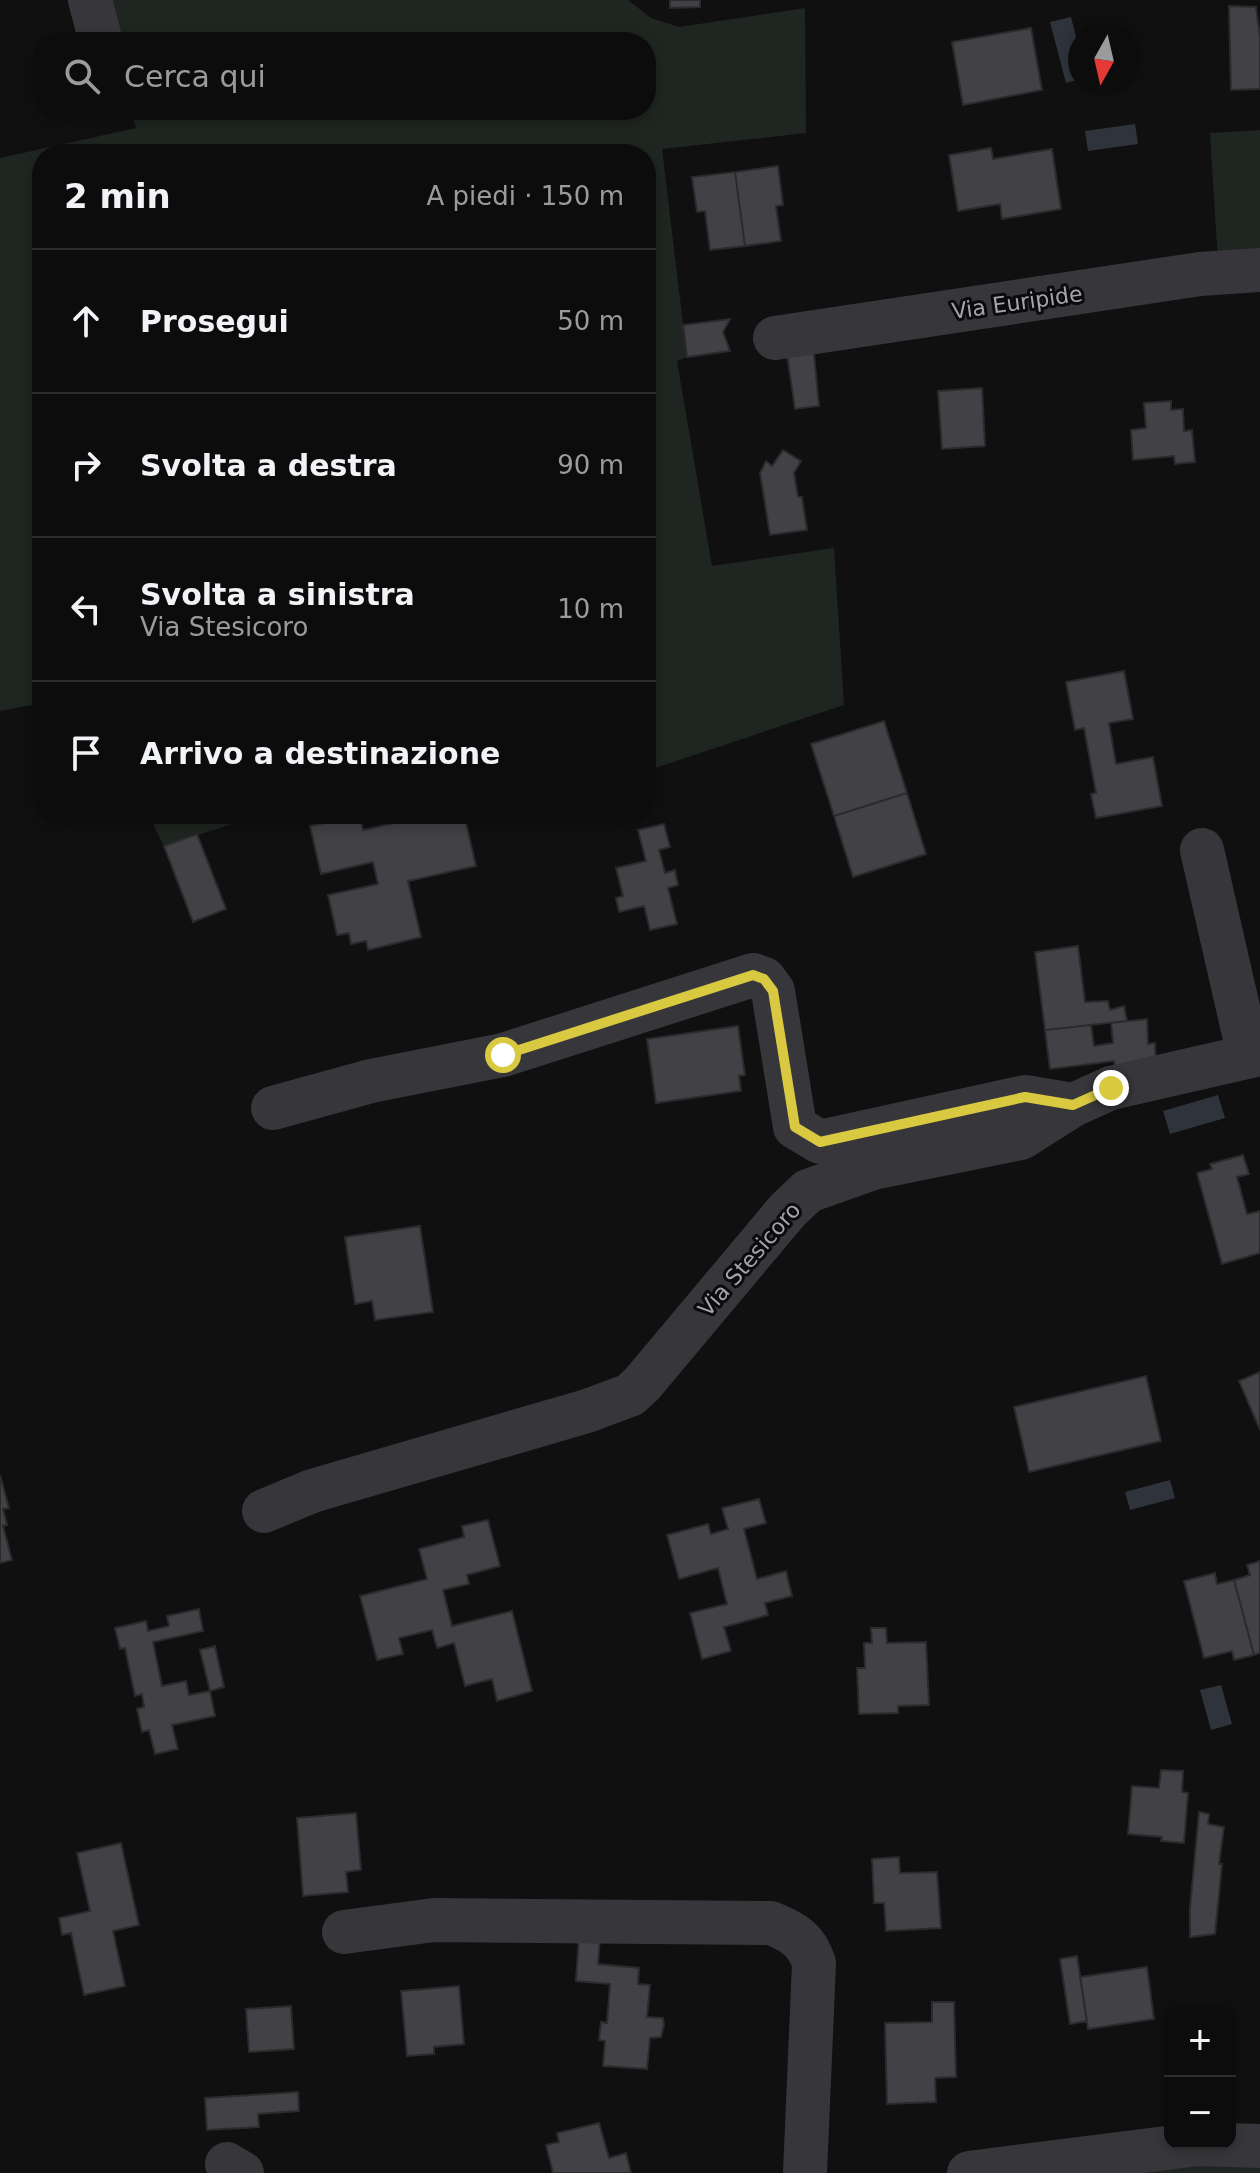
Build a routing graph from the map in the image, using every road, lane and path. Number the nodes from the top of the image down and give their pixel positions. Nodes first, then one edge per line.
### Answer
1 (90, 0) edge
2 (98, 32) edge
3 (1260, 270) edge
4 (775, 338) dead end
5 (1202, 850) dead end
6 (1254, 1055) edge
7 (1073, 1105) junction
8 (273, 1108) dead end
9 (820, 1142) junction
10 (808, 1191) junction
11 (264, 1511) dead end
12 (344, 1932) dead end
13 (1260, 2146) edge
14 (805, 2173) edge
15 (969, 2173) edge

1 - 2 street
3 - 4 street, Via Euripide
5 - 6 street
6 - 7 street, Via Stesicoro
7 - 9 street
7 - 10 street, Via Stesicoro
8 - 9 street
9 - 10 street
10 - 11 street, Via Stesicoro
12 - 14 street
13 - 15 street

